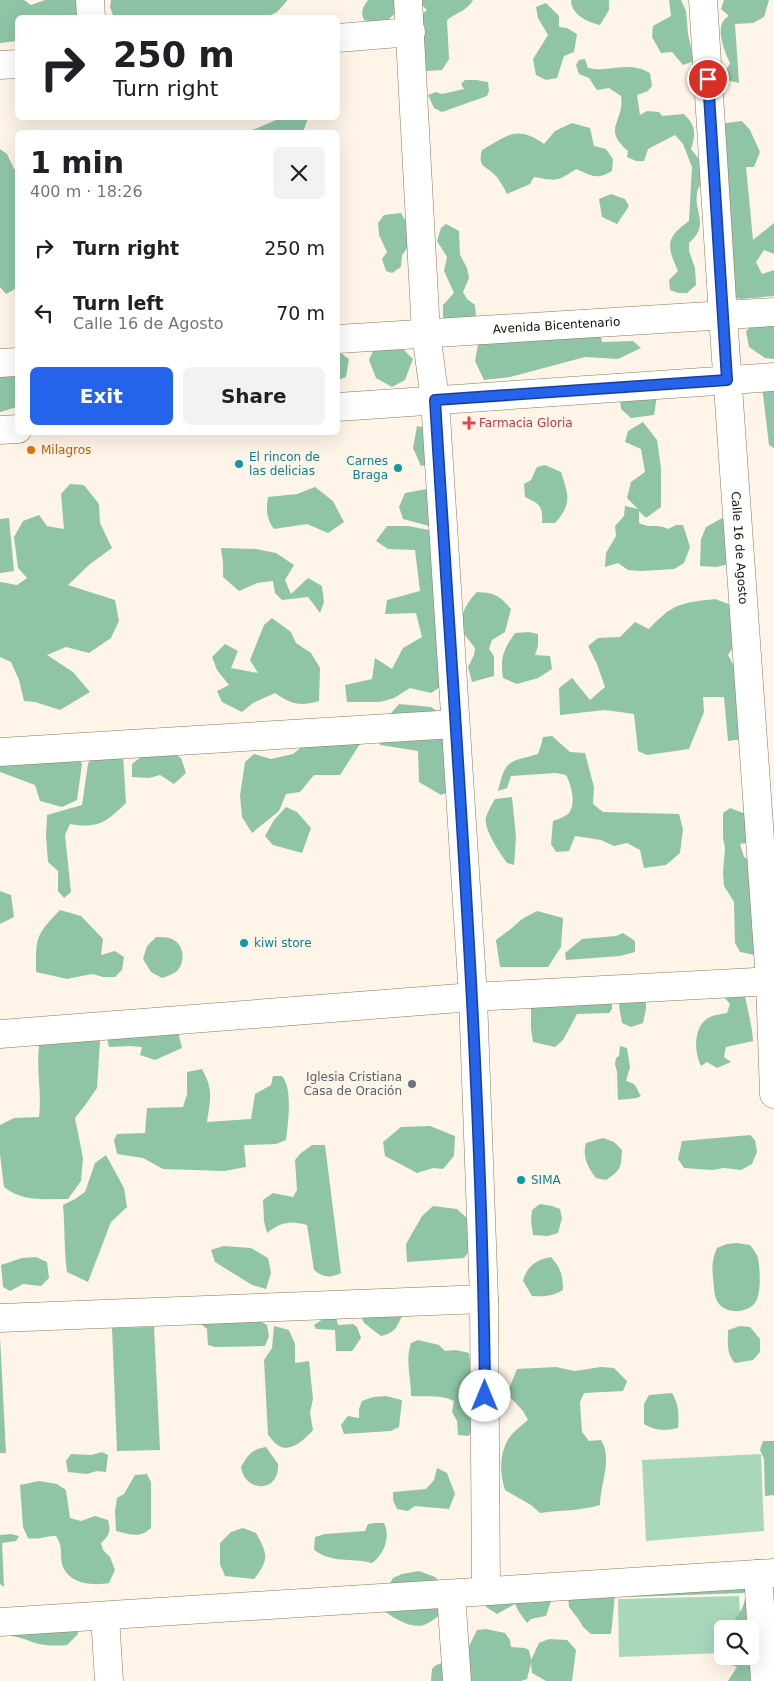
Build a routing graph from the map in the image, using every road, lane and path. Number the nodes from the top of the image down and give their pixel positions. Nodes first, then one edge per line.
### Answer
1 (90, 0) edge
2 (408, 0) edge
3 (703, 0) edge
4 (91, 15) edge
5 (411, 32) junction
6 (340, 38) edge
7 (15, 64) edge
8 (0, 65) edge
9 (774, 312) edge
10 (723, 316) junction
11 (426, 333) junction
12 (340, 339) edge
13 (15, 362) edge
14 (0, 363) edge
15 (774, 377) edge
16 (727, 380) junction
17 (435, 400) junction
18 (340, 407) edge
19 (15, 429) edge
20 (0, 430) edge
21 (455, 724) junction
22 (0, 752) edge
23 (772, 981) edge
24 (473, 997) junction
25 (0, 1034) edge
26 (774, 1094) edge
27 (484, 1299) junction
28 (0, 1318) edge
29 (766, 1573) edge
30 (486, 1590) junction
31 (450, 1594) junction
32 (105, 1616) junction
33 (0, 1622) edge
34 (109, 1681) edge
35 (458, 1681) edge
36 (765, 1681) edge

1 - 4 street
2 - 5 street
3 - 10 street, Calle 16 de Agosto
5 - 6 street
5 - 11 street
7 - 8 street
9 - 10 street, Avenida Bicentenario
10 - 11 street, Avenida Bicentenario
10 - 16 street, Calle 16 de Agosto
11 - 12 street, Avenida Bicentenario
11 - 17 street
13 - 14 street
15 - 16 street
16 - 17 street
16 - 23 street, Calle 16 de Agosto
17 - 18 street
17 - 21 street
19 - 20 street
21 - 22 street
21 - 24 street
23 - 24 street
23 - 26 street, Calle 16 de Agosto
24 - 25 street
24 - 27 street
27 - 28 street
27 - 30 street
29 - 30 street
29 - 36 street
30 - 31 street
31 - 32 street
31 - 35 street
32 - 33 street
32 - 34 street

